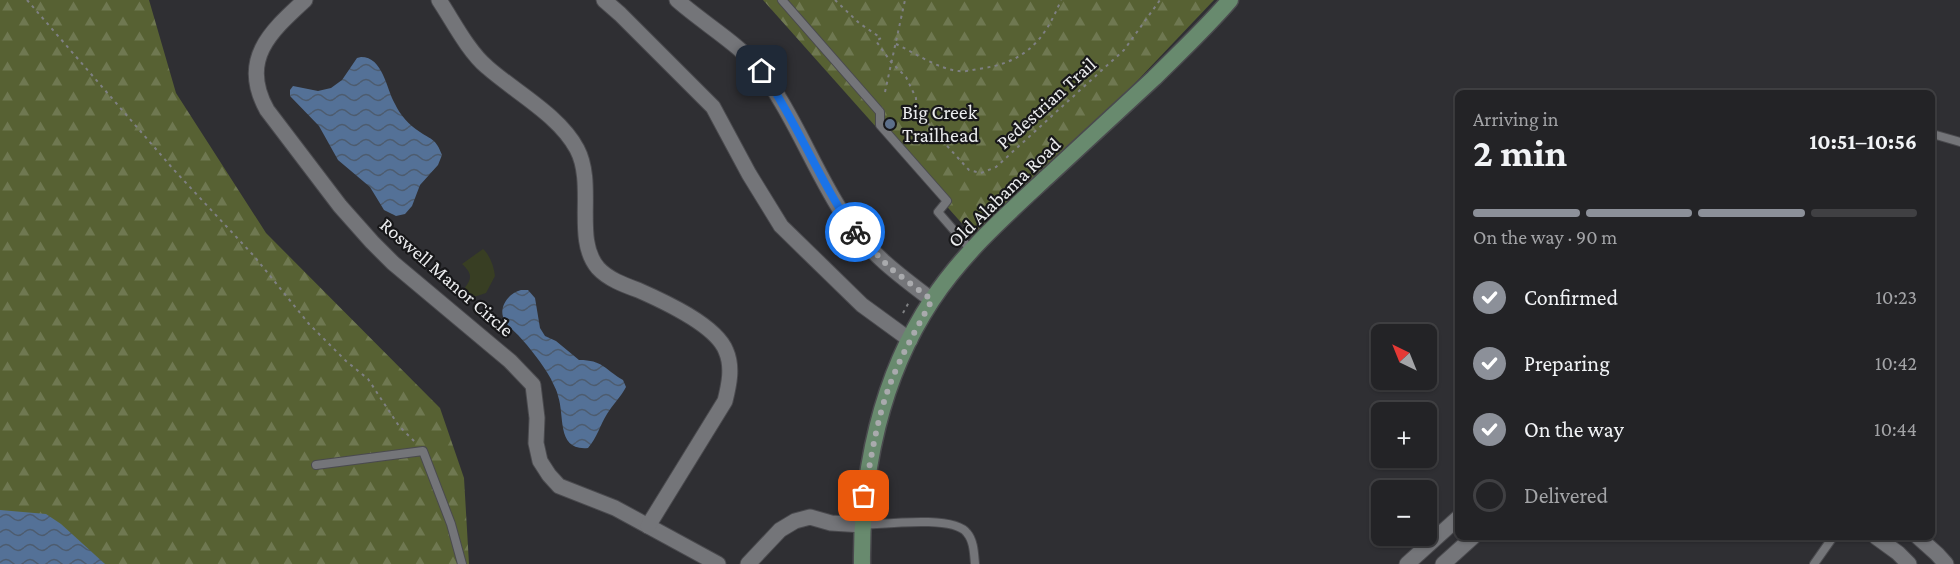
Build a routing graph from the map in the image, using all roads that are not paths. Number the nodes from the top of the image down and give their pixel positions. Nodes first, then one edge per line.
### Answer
1 (305, 0) edge
2 (439, 0) edge
3 (604, 0) edge
4 (677, 0) edge
5 (782, 0) edge
6 (1230, 0) edge
7 (1935, 136) edge
8 (1960, 142) edge
9 (971, 250) junction
10 (932, 300) junction
11 (910, 340) junction
12 (316, 465) dead end
13 (1455, 521) edge
14 (863, 525) junction
15 (648, 526) junction
16 (1470, 540) edge
17 (1831, 540) edge
18 (1880, 540) edge
19 (1922, 540) edge
20 (462, 564) edge
21 (718, 564) edge
22 (748, 564) edge
23 (862, 564) edge
24 (975, 564) edge
25 (1407, 564) edge
26 (1443, 564) edge
27 (1814, 564) edge
28 (1909, 564) edge
29 (1946, 564) edge

1 - 15 street, Roswell Manor Circle
2 - 15 street
3 - 11 street
4 - 10 street
5 - 9 lane
6 - 9 main road, Old Alabama Road
7 - 8 lane
9 - 10 main road, Old Alabama Road
10 - 11 main road, Old Alabama Road
11 - 14 main road, Old Alabama Road
12 - 20 lane
13 - 25 street
14 - 22 street
14 - 23 main road, Old Alabama Road
14 - 24 lane
15 - 21 street, Roswell Manor Circle
16 - 26 street
17 - 27 lane
18 - 28 street
19 - 29 street

